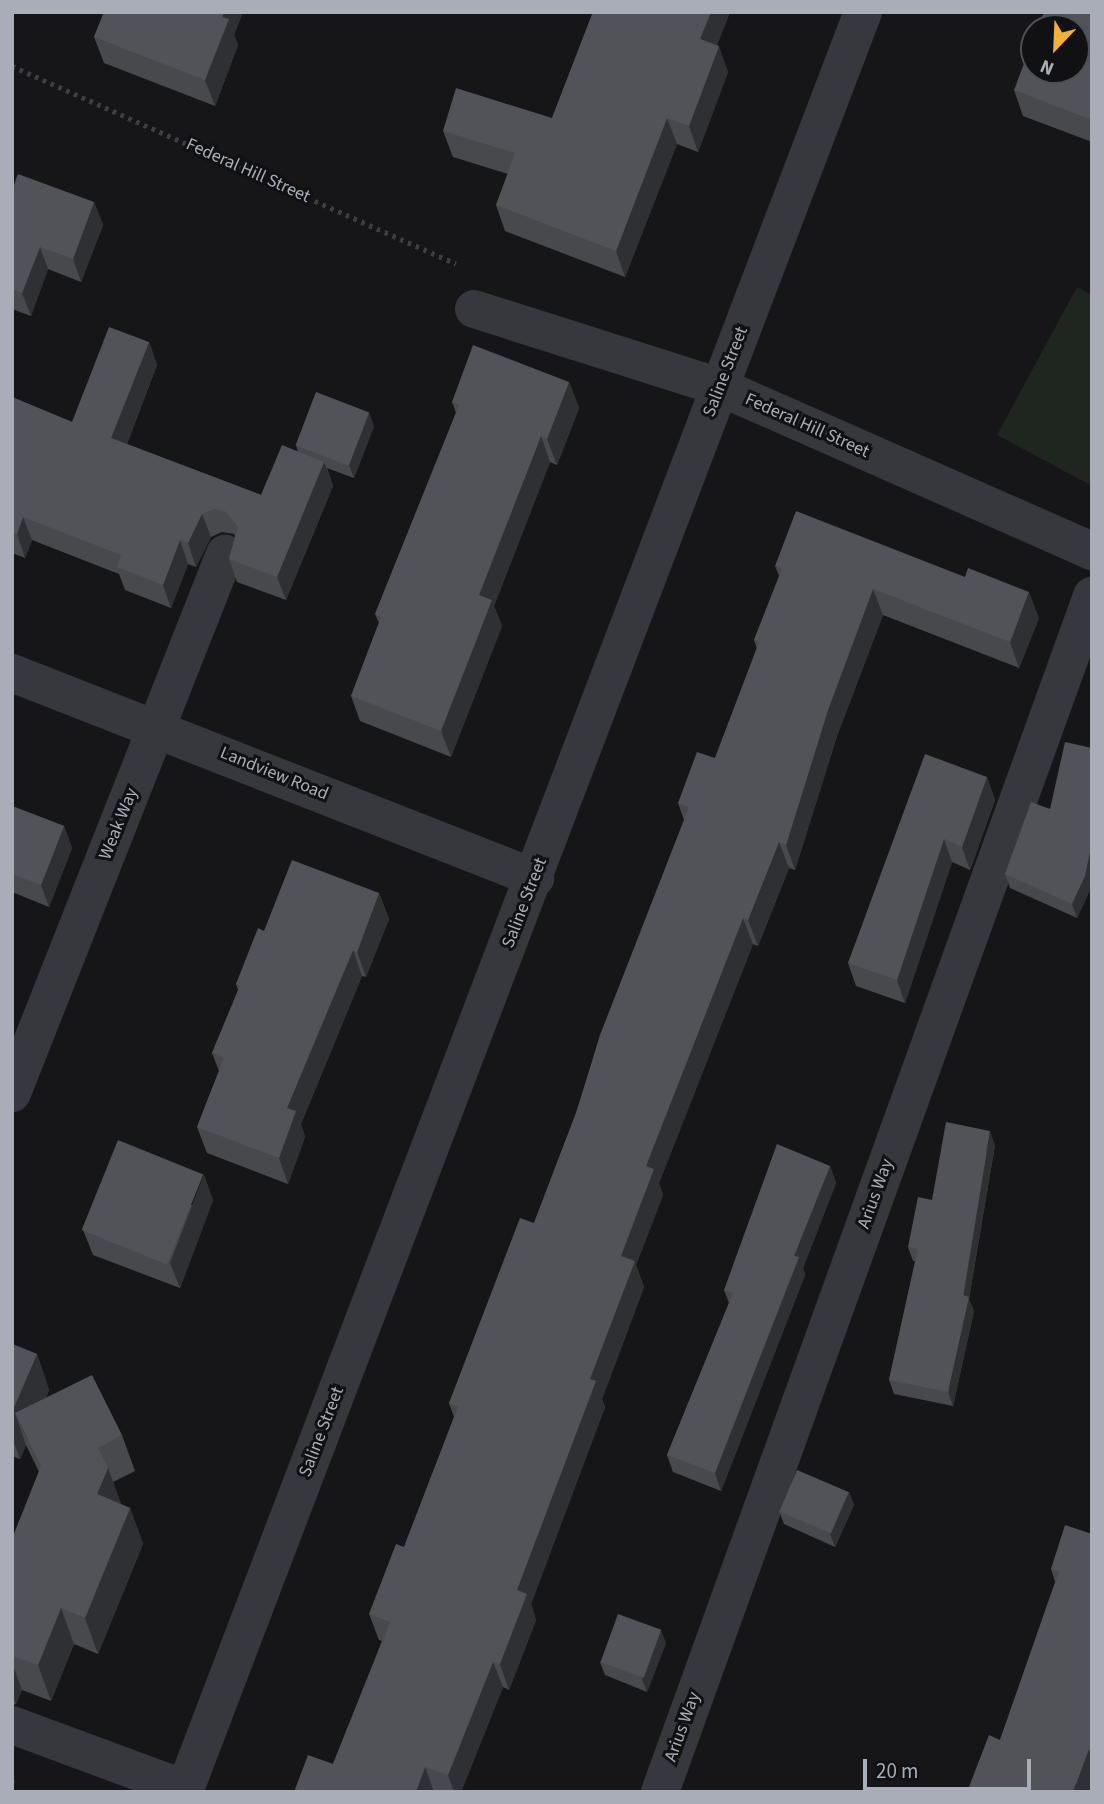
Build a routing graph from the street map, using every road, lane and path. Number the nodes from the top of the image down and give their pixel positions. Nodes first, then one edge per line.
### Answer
1 (863, 12) edge
2 (12, 66) edge
3 (458, 265) dead end
4 (474, 309) dead end
5 (720, 387) junction
6 (1092, 551) edge
7 (225, 554) dead end
8 (1092, 596) edge
9 (12, 674) edge
10 (157, 728) junction
11 (535, 878) junction
12 (12, 1093) edge
13 (12, 1725) edge
14 (185, 1790) edge
15 (660, 1792) edge

1 - 5 street, Saline Street
2 - 3 path, Federal Hill Street
4 - 5 street, Federal Hill Street
5 - 6 street, Federal Hill Street
5 - 11 street, Saline Street
7 - 10 street, Weak Way
8 - 15 street, Arius Way
9 - 10 street, Landview Road
10 - 11 street, Landview Road
10 - 12 street, Weak Way
11 - 14 street, Saline Street
13 - 14 street

